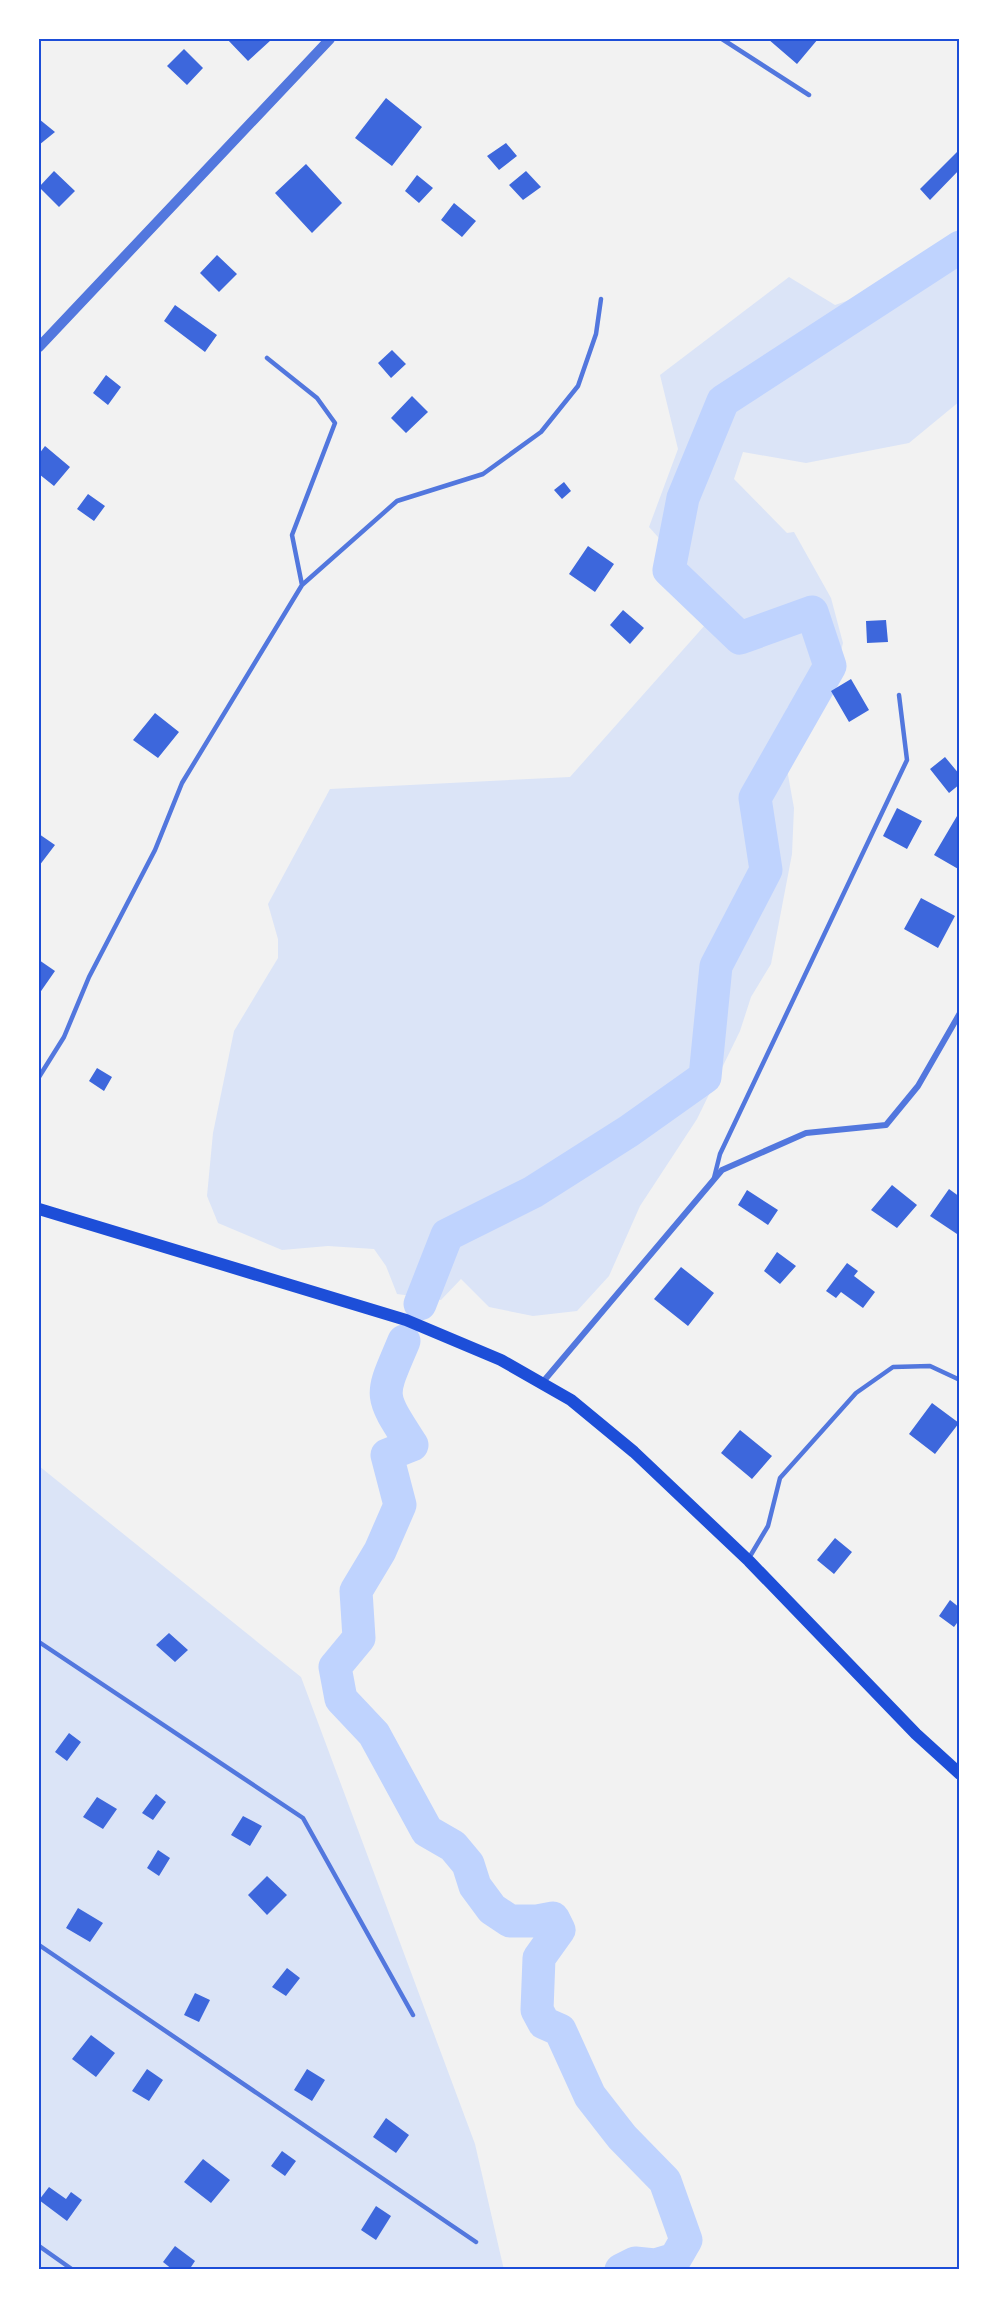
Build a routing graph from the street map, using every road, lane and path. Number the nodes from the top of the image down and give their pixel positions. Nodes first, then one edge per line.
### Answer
1 (330, 39) edge
2 (723, 39) edge
3 (809, 95) dead end
4 (601, 299) dead end
5 (39, 347) edge
6 (267, 358) dead end
7 (302, 585) junction
8 (899, 695) dead end
9 (960, 1013) edge
10 (39, 1077) edge
11 (713, 1180) junction
12 (39, 1209) edge
13 (960, 1380) edge
14 (542, 1383) junction
15 (747, 1560) junction
16 (39, 1642) edge
17 (960, 1774) edge
18 (39, 1945) edge
19 (413, 2015) dead end
20 (476, 2242) dead end
21 (39, 2246) edge
22 (73, 2270) edge

1 - 5 street
2 - 3 lane
4 - 7 lane
6 - 7 lane
7 - 10 lane
8 - 11 lane
9 - 11 street
11 - 14 street
12 - 14 main road
13 - 15 lane
14 - 15 main road
15 - 17 main road
16 - 19 lane
18 - 20 lane
21 - 22 lane

